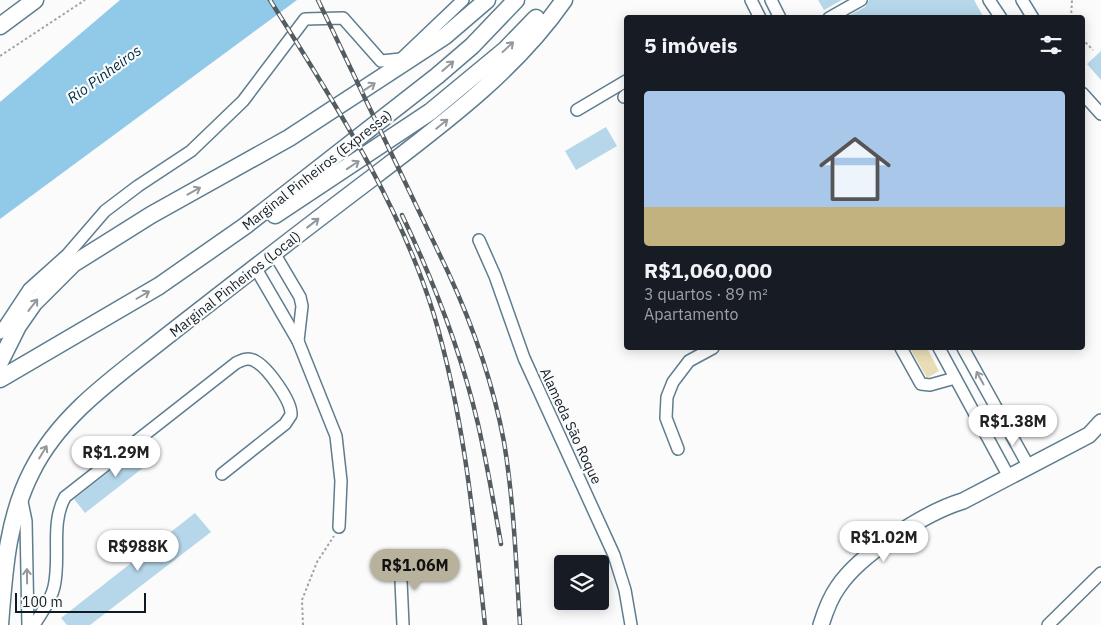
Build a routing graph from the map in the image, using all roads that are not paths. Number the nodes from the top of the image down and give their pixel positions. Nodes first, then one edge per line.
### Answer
1 (35, 0) edge
2 (462, 0) edge
3 (488, 0) edge
4 (516, 0) edge
5 (551, 0) edge
6 (564, 0) edge
7 (751, 0) edge
8 (770, 0) edge
9 (848, 0) edge
10 (861, 0) edge
11 (989, 0) edge
12 (1024, 2) edge
13 (758, 15) edge
14 (778, 15) edge
15 (823, 15) edge
16 (834, 15) edge
17 (999, 15) edge
18 (1031, 15) edge
19 (0, 26) edge
20 (624, 82) edge
21 (1085, 95) edge
22 (577, 110) dead end
23 (1101, 114) edge
24 (245, 226) junction
25 (479, 240) dead end
26 (274, 253) junction
27 (256, 267) junction
28 (0, 332) edge
29 (298, 342) junction
30 (709, 350) edge
31 (902, 350) edge
32 (940, 350) edge
33 (964, 350) edge
34 (0, 362) edge
35 (955, 378) junction
36 (0, 379) edge
37 (1100, 423) edge
38 (678, 449) dead end
39 (1026, 462) junction
40 (1007, 473) junction
41 (222, 474) dead end
42 (21, 495) junction
43 (339, 527) road end
44 (400, 559) dead end
45 (1101, 573) edge
46 (27, 596) junction
47 (50, 600) junction
48 (0, 625) edge
49 (28, 625) edge
50 (34, 625) edge
51 (403, 625) edge
52 (631, 625) edge
53 (821, 625) edge
54 (1048, 625) edge

1 - 19 highway
2 - 28 street
34 -> 3 highway
24 -> 4 highway, Marginal Pinheiros (Expressa)
24 -> 5 highway
26 -> 6 highway, Marginal Pinheiros (Local)
7 - 13 street
8 - 14 street
9 - 15 street
10 - 16 street
11 - 17 street
12 - 18 street
20 - 22 street
21 - 23 street
36 -> 24 highway, Marginal Pinheiros (Expressa)
25 - 52 street, Alameda São Roque
26 - 27 highway, Marginal Pinheiros (Local)
26 - 29 street
27 - 29 street
42 -> 27 highway, Marginal Pinheiros (Local)
29 - 43 street
30 - 38 street
31 - 35 street
32 - 35 street
39 -> 33 street
35 - 40 street
37 - 39 main road
39 - 40 main road
40 - 53 main road
41 - 47 street
46 -> 42 street
42 - 48 highway, Marginal Pinheiros (Local)
44 - 51 street
45 - 54 street
46 - 47 street
46 - 49 street
47 - 50 street

